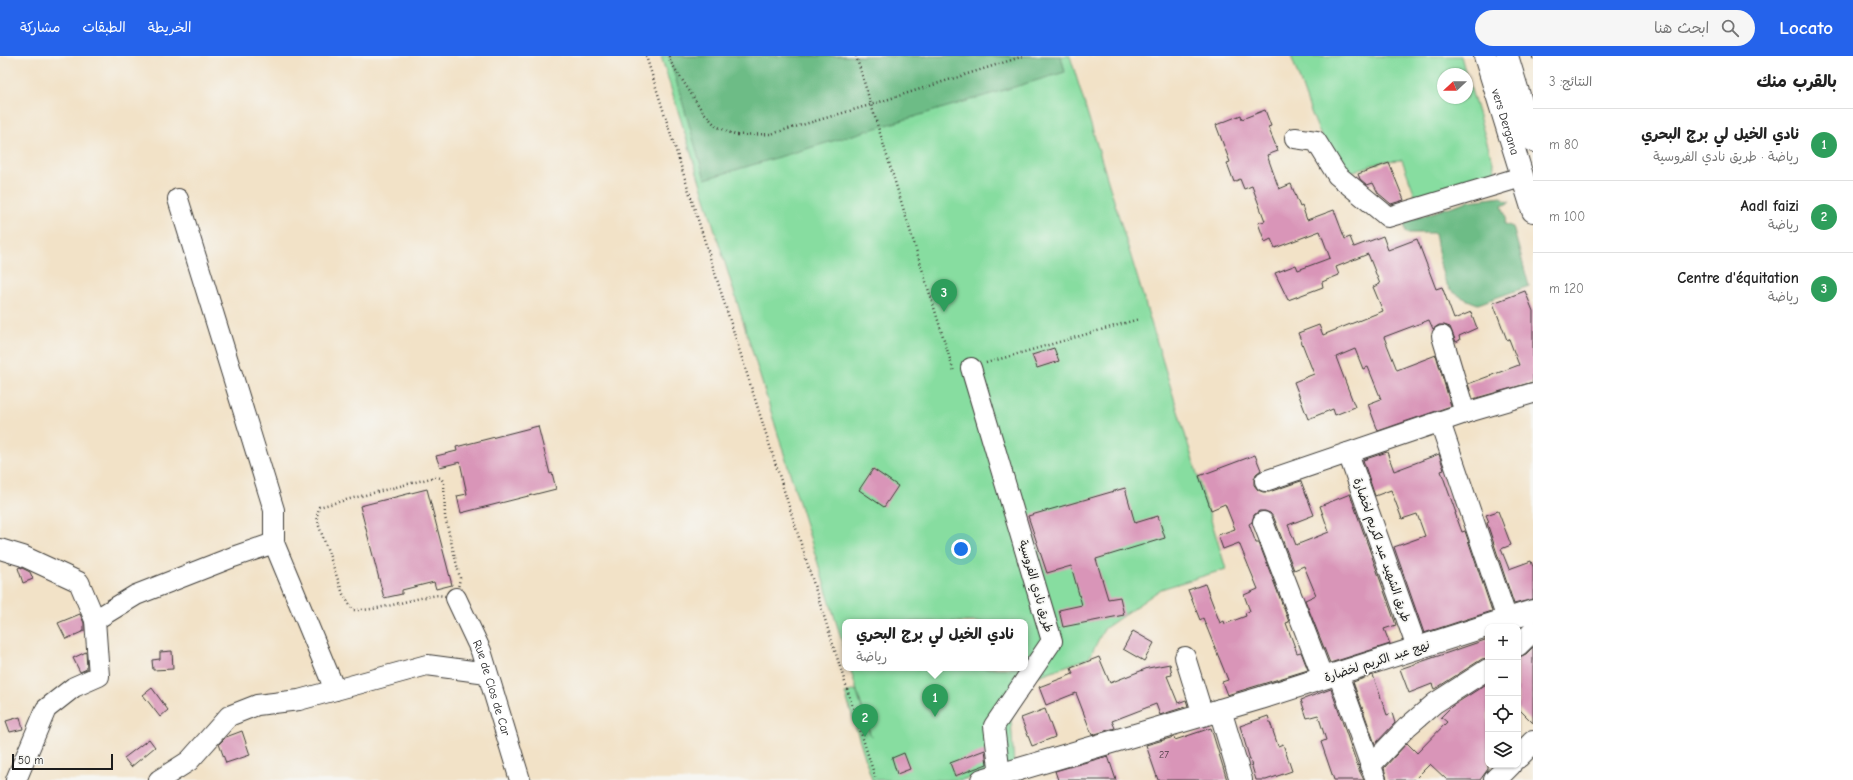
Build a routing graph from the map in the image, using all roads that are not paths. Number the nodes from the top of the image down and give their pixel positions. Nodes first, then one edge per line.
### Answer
1 (1485, 56) edge
2 (1507, 56) edge
3 (1517, 88) junction
4 (1495, 90) junction
5 (1295, 138) dead end
6 (1533, 141) edge
7 (1521, 176) junction
8 (178, 199) dead end
9 (1533, 211) edge
10 (1442, 336) dead end
11 (971, 368) road end
12 (1533, 393) edge
13 (1465, 413) junction
14 (1440, 422) junction
15 (1348, 453) junction
16 (1265, 481) dead end
17 (1263, 522) dead end
18 (274, 543) junction
19 (0, 549) edge
20 (456, 598) road end
21 (1533, 611) edge
22 (1507, 619) junction
23 (94, 620) junction
24 (1533, 631) edge
25 (1521, 643) edge
26 (1416, 648) junction
27 (1185, 657) dead end
28 (1485, 671) edge
29 (487, 673) junction
30 (1330, 676) junction
31 (334, 690) junction
32 (1211, 712) junction
33 (1533, 742) edge
34 (1521, 754) edge
35 (1507, 768) edge
36 (1373, 773) edge
37 (994, 778) edge
38 (16, 780) edge
39 (159, 780) edge
40 (520, 780) edge
41 (1241, 780) edge
42 (1494, 780) edge

1 - 4 main road, vers Dergana
2 - 3 main road
3 - 4 main road
3 - 6 main road
4 - 7 main road, vers Dergana
5 - 7 street
7 - 9 main road, vers Dergana
8 - 18 street
10 - 13 street
11 - 37 street, طريق نادي الفروسية
12 - 13 street
13 - 14 street
14 - 15 street
14 - 22 street
15 - 16 street
15 - 26 street, طريق الشهيد عبد لكريم لخضارة
17 - 30 street
18 - 23 street
18 - 31 street
19 - 23 street
20 - 29 street, Rue de Clos de Car
21 - 22 main road, نهج عبد الكريم لخضارة
22 - 26 main road, نهج عبد الكريم لخضارة
23 - 38 street
24 - 25 street
26 - 30 main road, نهج عبد الكريم لخضارة
27 - 32 street
28 - 36 street
29 - 31 street
29 - 40 street, Rue de Clos de Car
30 - 32 main road, نهج عبد الكريم لخضارة
30 - 36 street
31 - 39 street
32 - 37 main road, نهج عبد الكريم لخضارة
32 - 41 main road
33 - 34 main road
35 - 42 main road

